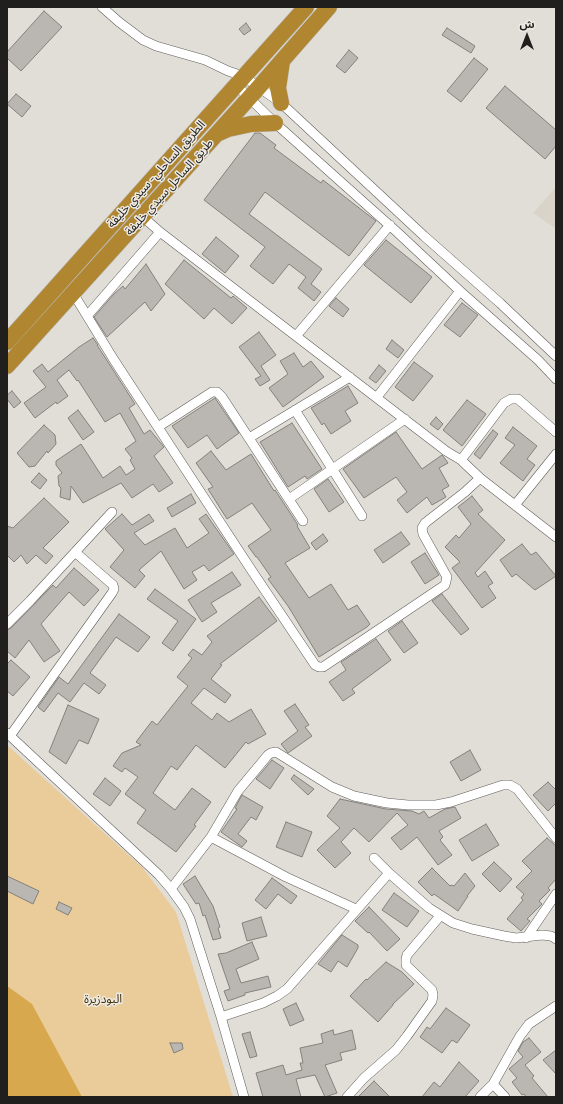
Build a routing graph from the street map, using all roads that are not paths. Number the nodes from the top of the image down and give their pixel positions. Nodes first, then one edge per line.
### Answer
1 (102, 7) edge
2 (306, 7) edge
3 (329, 7) edge
4 (282, 61) junction
5 (239, 81) junction
6 (254, 93) junction
7 (281, 103) junction
8 (275, 123) junction
9 (217, 133) junction
10 (143, 216) junction
11 (390, 225) junction
12 (160, 232) junction
13 (460, 291) junction
14 (73, 293) junction
15 (87, 316) junction
16 (296, 336) junction
17 (7, 342) edge
18 (556, 356) edge
19 (7, 366) edge
20 (350, 376) junction
21 (556, 377) edge
22 (377, 397) junction
23 (295, 410) junction
24 (405, 419) junction
25 (158, 427) junction
26 (556, 432) edge
27 (249, 438) junction
28 (556, 454) edge
29 (461, 460) junction
30 (331, 469) junction
31 (480, 478) junction
32 (289, 499) junction
33 (515, 505) junction
34 (112, 512) dead end
35 (362, 516) dead end
36 (303, 521) dead end
37 (556, 537) edge
38 (75, 552) junction
39 (7, 624) edge
40 (9, 735) edge
41 (211, 837) junction
42 (556, 838) edge
43 (374, 858) dead end
44 (389, 874) junction
45 (172, 889) junction
46 (556, 894) edge
47 (356, 909) junction
48 (440, 916) junction
49 (526, 938) junction
50 (556, 939) edge
51 (556, 1006) edge
52 (221, 1017) junction
53 (493, 1084) junction
54 (244, 1097) edge
55 (347, 1097) edge
56 (480, 1097) edge
57 (505, 1097) edge

1 - 5 street
2 - 5 highway, الطريق الساحلي- سيدي خليفة
3 - 4 highway, طريق الساحل سيدي خليفة
4 - 6 highway, طريق الساحل سيدي خليفة
4 - 7 highway
5 - 6 street
5 - 6 street
5 - 17 highway, الطريق الساحلي- سيدي خليفة
6 - 7 street
6 - 8 street
6 - 9 highway, طريق الساحل سيدي خليفة
7 - 18 street
8 - 9 highway
8 - 11 street
9 - 10 highway, طريق الساحل سيدي خليفة
10 - 12 street
10 - 14 highway, طريق الساحل سيدي خليفة
11 - 13 street
11 - 16 street
12 - 15 street
12 - 16 street
13 - 21 street
13 - 22 street
14 - 15 street
14 - 19 highway, طريق الساحل سيدي خليفة
15 - 25 street
16 - 20 street
20 - 22 street
20 - 23 street
22 - 24 street
23 - 27 street
23 - 30 street
24 - 29 street
24 - 30 street
25 - 27 street
25 - 31 street
26 - 29 street
27 - 32 street
28 - 33 street
29 - 31 street
30 - 32 street
30 - 35 street
31 - 33 street
32 - 36 street
33 - 37 street
34 - 38 street
38 - 39 street
38 - 40 street
40 - 45 street
41 - 42 street
41 - 45 street
41 - 47 street
43 - 44 street
44 - 47 street
44 - 48 street
45 - 52 street
46 - 49 street
47 - 52 street
48 - 49 street
48 - 55 street
49 - 50 street
51 - 53 street
52 - 54 street
53 - 56 street
53 - 57 street

